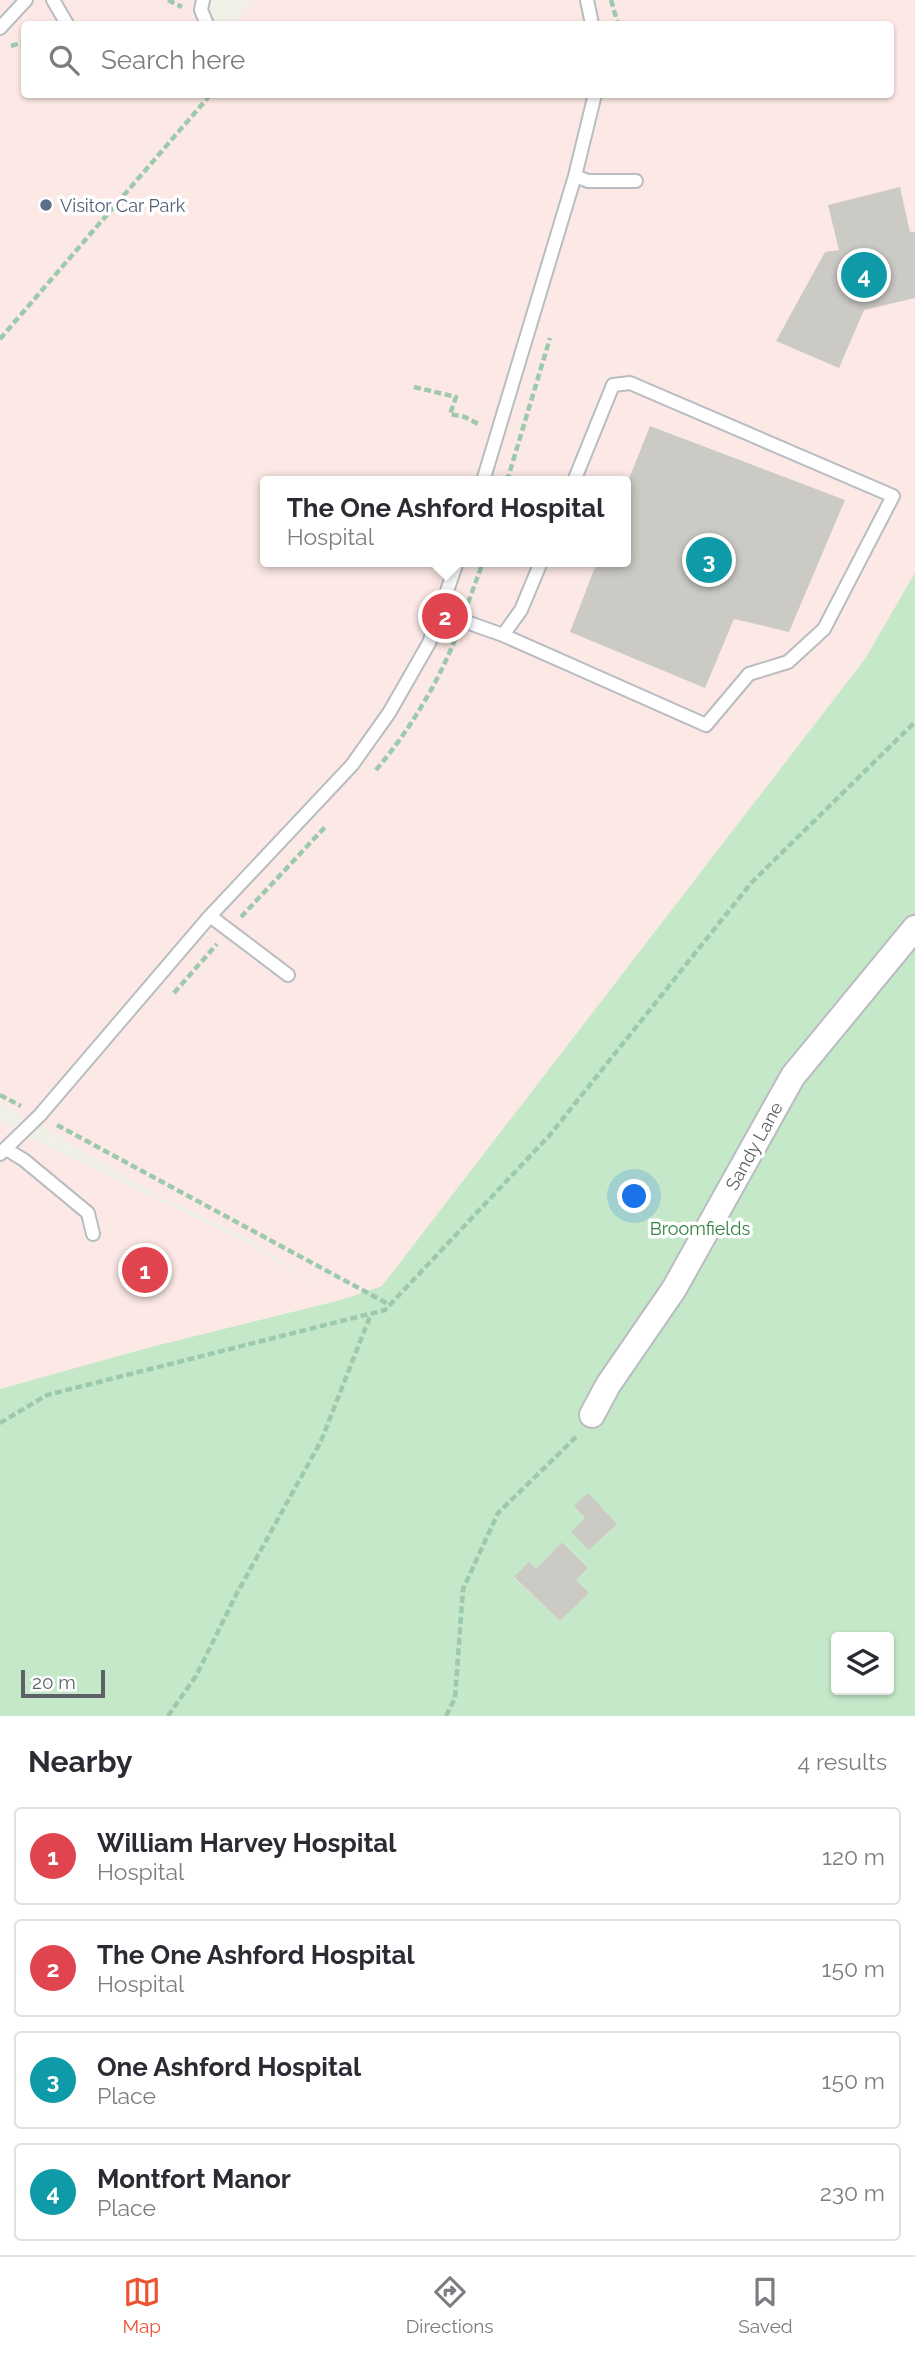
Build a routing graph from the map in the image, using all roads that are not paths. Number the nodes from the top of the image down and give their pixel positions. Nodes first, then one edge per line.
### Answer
1 (26, 0) edge
2 (53, 0) edge
3 (202, 0) edge
4 (587, 0) edge
5 (65, 21) edge
6 (206, 21) edge
7 (591, 21) edge
8 (0, 28) edge
9 (594, 98) edge
10 (575, 176) junction
11 (636, 181) dead end
12 (486, 476) edge
13 (576, 476) edge
14 (455, 567) edge
15 (539, 567) edge
16 (441, 613) junction
17 (503, 635) junction
18 (210, 916) junction
19 (915, 928) edge
20 (288, 975) dead end
21 (3, 1152) edge
22 (93, 1234) dead end
23 (592, 1415) road end

1 - 8 lane
2 - 5 lane
3 - 6 lane
4 - 7 lane
9 - 10 lane
10 - 11 lane
10 - 12 lane
13 - 17 lane
14 - 16 lane
15 - 17 lane
16 - 17 lane
16 - 18 lane
18 - 20 lane
18 - 21 lane
19 - 23 street, Sandy Lane
21 - 22 lane

